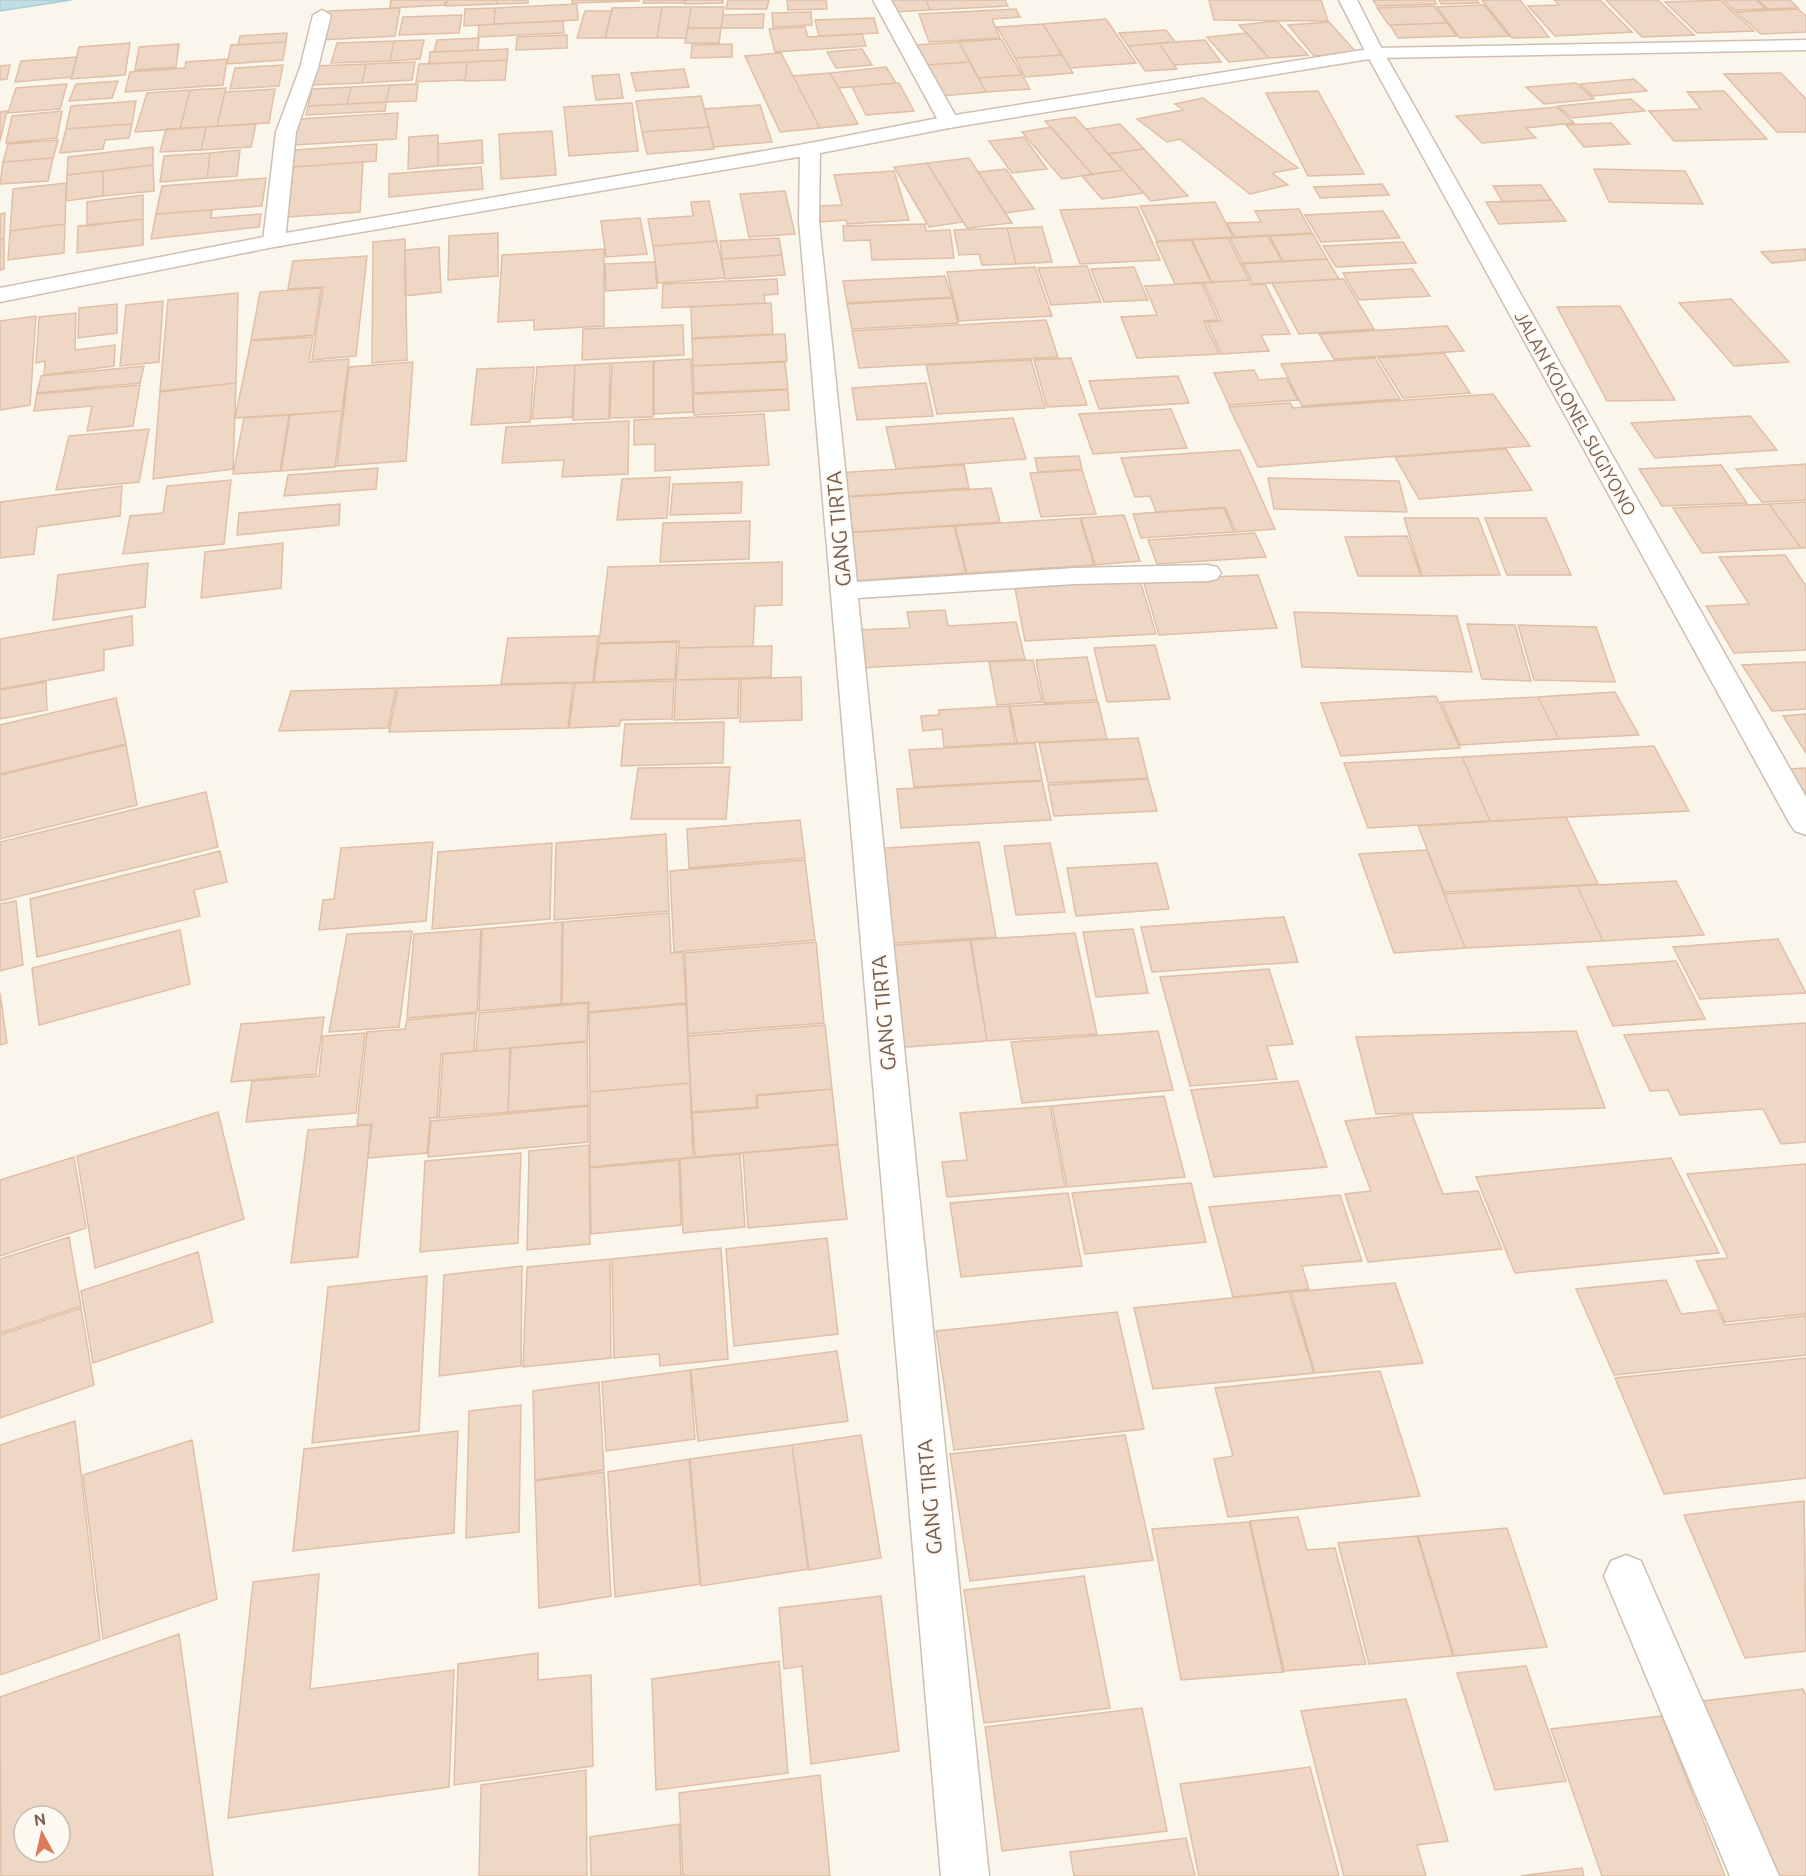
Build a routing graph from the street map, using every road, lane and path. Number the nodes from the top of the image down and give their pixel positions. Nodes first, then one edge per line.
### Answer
1 (882, 0) edge
2 (1348, 0) edge
3 (322, 15) dead end
4 (1806, 45) edge
5 (1375, 53) junction
6 (949, 122) junction
7 (810, 149) junction
8 (274, 241) junction
9 (0, 295) edge
10 (1208, 573) dead end
11 (844, 591) junction
12 (1806, 824) edge
13 (1626, 1576) dead end
14 (965, 1876) edge
15 (1755, 1876) edge

1 - 6 street
2 - 5 street, JALAN KOLONEL SUGIYONO
3 - 8 street
4 - 5 street
5 - 6 street
5 - 12 street, JALAN KOLONEL SUGIYONO
6 - 7 street
7 - 8 street
7 - 11 street, GANG TIRTA
8 - 9 street
10 - 11 street
11 - 14 street, GANG TIRTA
13 - 15 street

